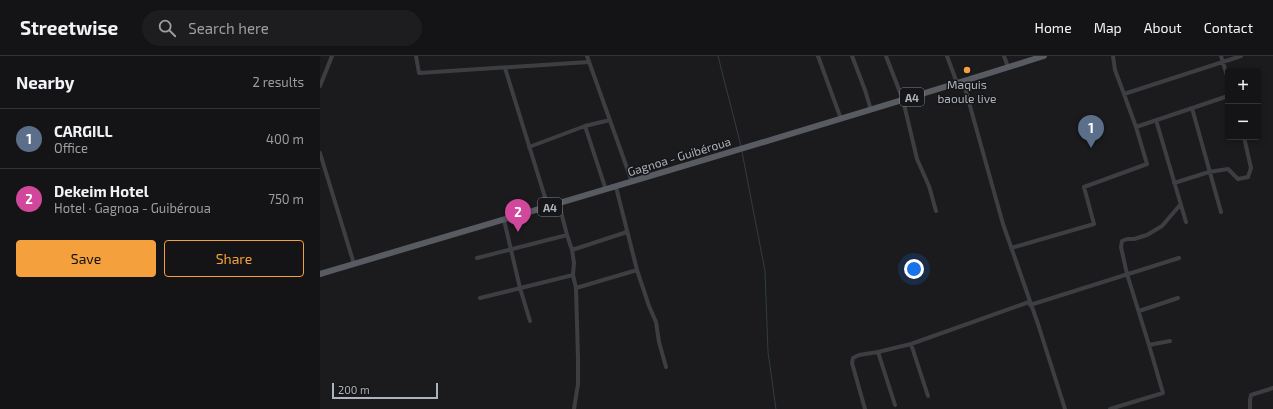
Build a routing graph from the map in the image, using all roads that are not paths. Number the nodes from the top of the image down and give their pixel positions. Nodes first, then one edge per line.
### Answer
1 (332, 56) edge
2 (416, 56) edge
3 (587, 56) edge
4 (818, 56) edge
5 (852, 56) edge
6 (886, 56) edge
7 (947, 56) edge
8 (1004, 56) edge
9 (1044, 56) edge
10 (1113, 56) edge
11 (1221, 56) edge
12 (1241, 56) edge
13 (1223, 61) junction
14 (589, 62) junction
15 (505, 68) junction
16 (1008, 68) junction
17 (1225, 68) edge
18 (964, 81) junction
19 (957, 84) junction
20 (320, 86) edge
21 (1124, 94) junction
22 (1225, 97) edge
23 (903, 100) junction
24 (1192, 108) junction
25 (871, 110) junction
26 (841, 119) junction
27 (610, 120) junction
28 (1156, 120) junction
29 (585, 126) junction
30 (1136, 127) junction
31 (1245, 140) edge
32 (529, 147) junction
33 (320, 155) edge
34 (1210, 172) junction
35 (632, 182) junction
36 (1174, 184) junction
37 (616, 187) junction
38 (606, 190) junction
39 (559, 204) junction
40 (1180, 205) junction
41 (548, 207) junction
42 (936, 211) dead end
43 (1221, 212) dead end
44 (504, 220) junction
45 (1186, 222) dead end
46 (627, 232) junction
47 (567, 235) junction
48 (1011, 248) junction
49 (510, 250) junction
50 (572, 250) junction
51 (477, 258) dead end
52 (1179, 258) dead end
53 (354, 264) junction
54 (638, 270) junction
55 (320, 274) edge
56 (1127, 274) junction
57 (573, 275) junction
58 (520, 288) junction
59 (576, 288) junction
60 (480, 298) dead end
61 (1178, 298) dead end
62 (1030, 303) junction
63 (1139, 311) junction
64 (530, 320) dead end
65 (1170, 341) dead end
66 (910, 344) junction
67 (1149, 345) junction
68 (878, 352) junction
69 (666, 367) dead end
70 (1273, 388) edge
71 (928, 396) dead end
72 (895, 405) dead end
73 (574, 409) edge
74 (865, 409) edge
75 (1065, 409) edge
76 (1110, 409) edge
77 (1250, 409) edge

1 - 20 street
2 - 15 street
3 - 14 street
4 - 26 street
5 - 25 street
6 - 23 street
7 - 19 street
8 - 16 street
9 - 16 main road, Gagnoa - Guibéroua / A4
10 - 21 street
11 - 13 street
12 - 13 street
13 - 17 street
13 - 21 street
14 - 15 street
14 - 27 street
15 - 32 street
16 - 18 main road, Gagnoa - Guibéroua / A4
18 - 19 main road, Gagnoa - Guibéroua / A4
18 - 48 street
19 - 23 main road, Gagnoa - Guibéroua / A4
21 - 30 street
22 - 24 street
23 - 25 main road, Gagnoa - Guibéroua / A4
23 - 42 street
24 - 28 street
24 - 34 street
25 - 26 main road, Gagnoa - Guibéroua / A4
26 - 35 main road, Gagnoa - Guibéroua / A4
27 - 29 street
27 - 35 street
28 - 30 street
28 - 36 street
29 - 32 street
29 - 38 street
30 - 48 street
31 - 34 street
32 - 41 street
33 - 53 street
34 - 36 street
34 - 43 street
35 - 37 main road, Gagnoa - Guibéroua / A4
36 - 40 street
37 - 38 main road, Gagnoa - Guibéroua / A4
37 - 46 street
38 - 39 main road, Gagnoa - Guibéroua / A4
39 - 41 main road, Gagnoa - Guibéroua / A4
39 - 47 street
40 - 45 street
40 - 56 street
41 - 44 main road, Gagnoa - Guibéroua / A4
44 - 49 street
44 - 53 main road, Gagnoa - Guibéroua / A4
46 - 50 street
46 - 54 street
47 - 49 street
47 - 50 street
48 - 62 street
49 - 51 street
49 - 58 street
50 - 57 street
52 - 56 street
53 - 55 main road, Gagnoa - Guibéroua / A4
54 - 59 street
54 - 69 street
56 - 62 street
56 - 63 street
57 - 58 street
57 - 59 street
58 - 60 street
58 - 64 street
59 - 73 street
61 - 63 street
62 - 66 street
62 - 75 street
63 - 67 street
65 - 67 street
66 - 68 street
66 - 71 street
67 - 76 street
68 - 72 street
68 - 74 street
70 - 77 street

